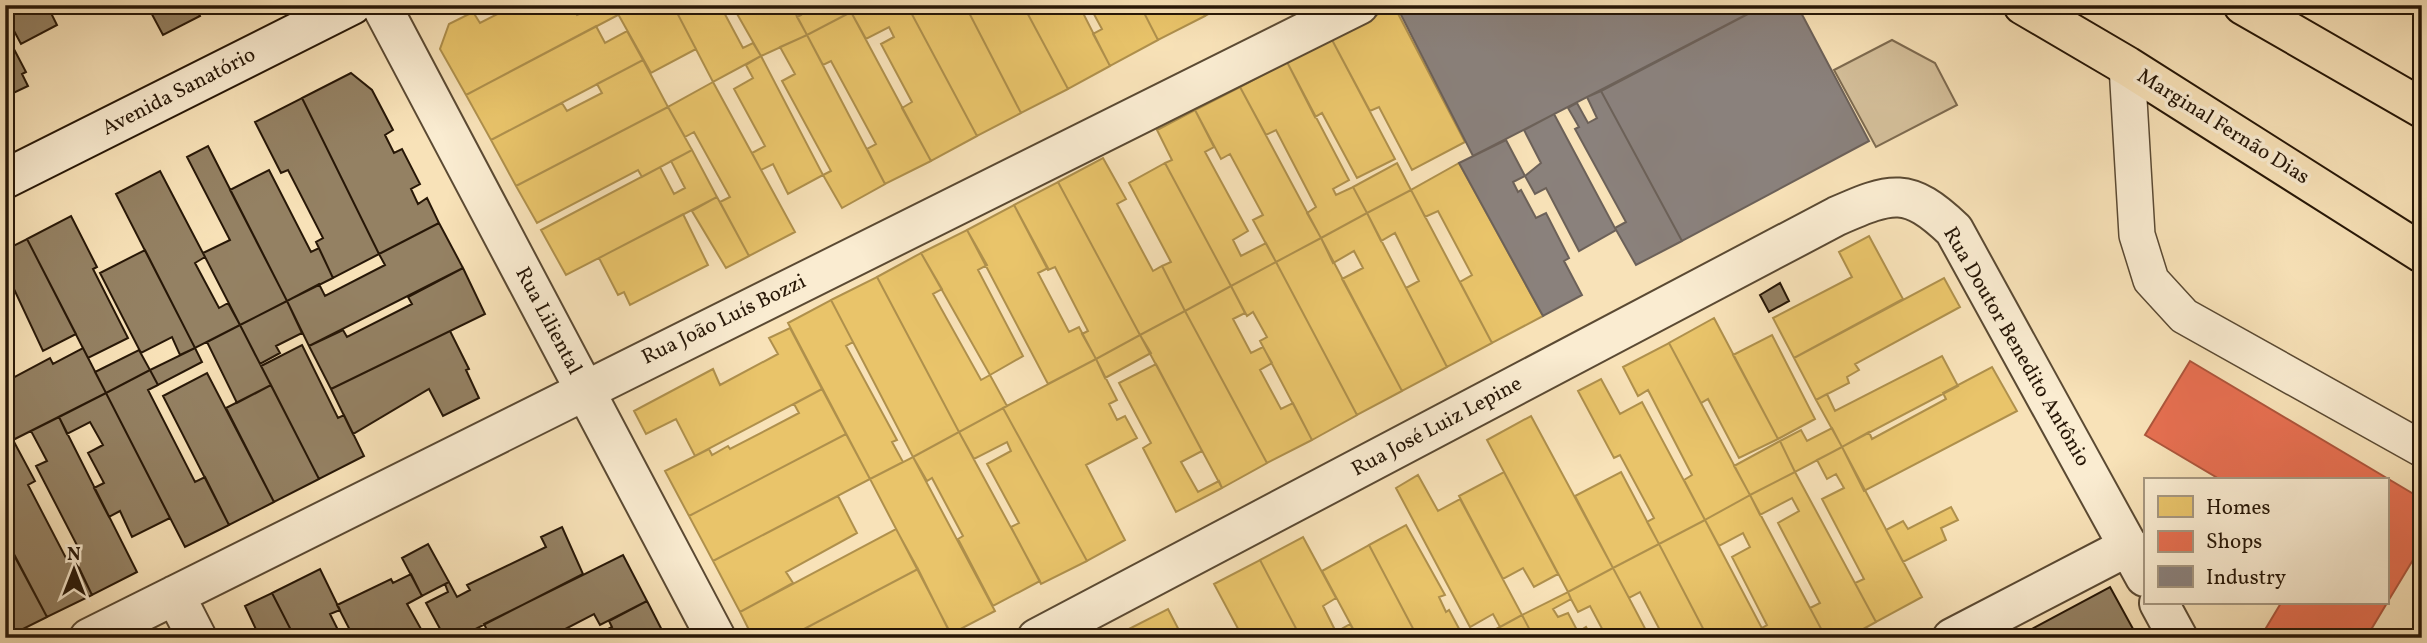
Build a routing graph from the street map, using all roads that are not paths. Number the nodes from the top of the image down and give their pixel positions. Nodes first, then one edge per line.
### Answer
1 (352, 5) edge
2 (381, 5) edge
3 (1359, 5) edge
4 (2023, 5) edge
5 (2243, 5) edge
6 (2127, 66) junction
7 (2422, 108) edge
8 (5, 179) edge
9 (1837, 216) joint
10 (2422, 253) edge
11 (584, 389) junction
12 (2422, 449) edge
13 (2137, 562) edge
14 (175, 595) junction
15 (2160, 604) edge
16 (89, 638) edge
17 (197, 638) edge
18 (716, 638) edge
19 (1037, 638) edge
20 (1952, 638) edge
21 (2178, 638) edge

1 - 8 street, Avenida Sanatório
2 - 11 street, Rua Liliental
3 - 11 street, Rua João Luís Bozzi
4 - 6 highway, Marginal Fernão Dias
5 - 7 highway
6 - 10 highway, Marginal Fernão Dias
6 - 12 lane
9 - 13 street, Rua Doutor Benedito Antônio
9 - 19 street, Rua José Luiz Lepine
11 - 14 street, Rua João Luís Bozzi
11 - 18 street, Rua Liliental
13 - 20 street
14 - 16 street, Rua João Luís Bozzi
14 - 17 street
15 - 21 street

